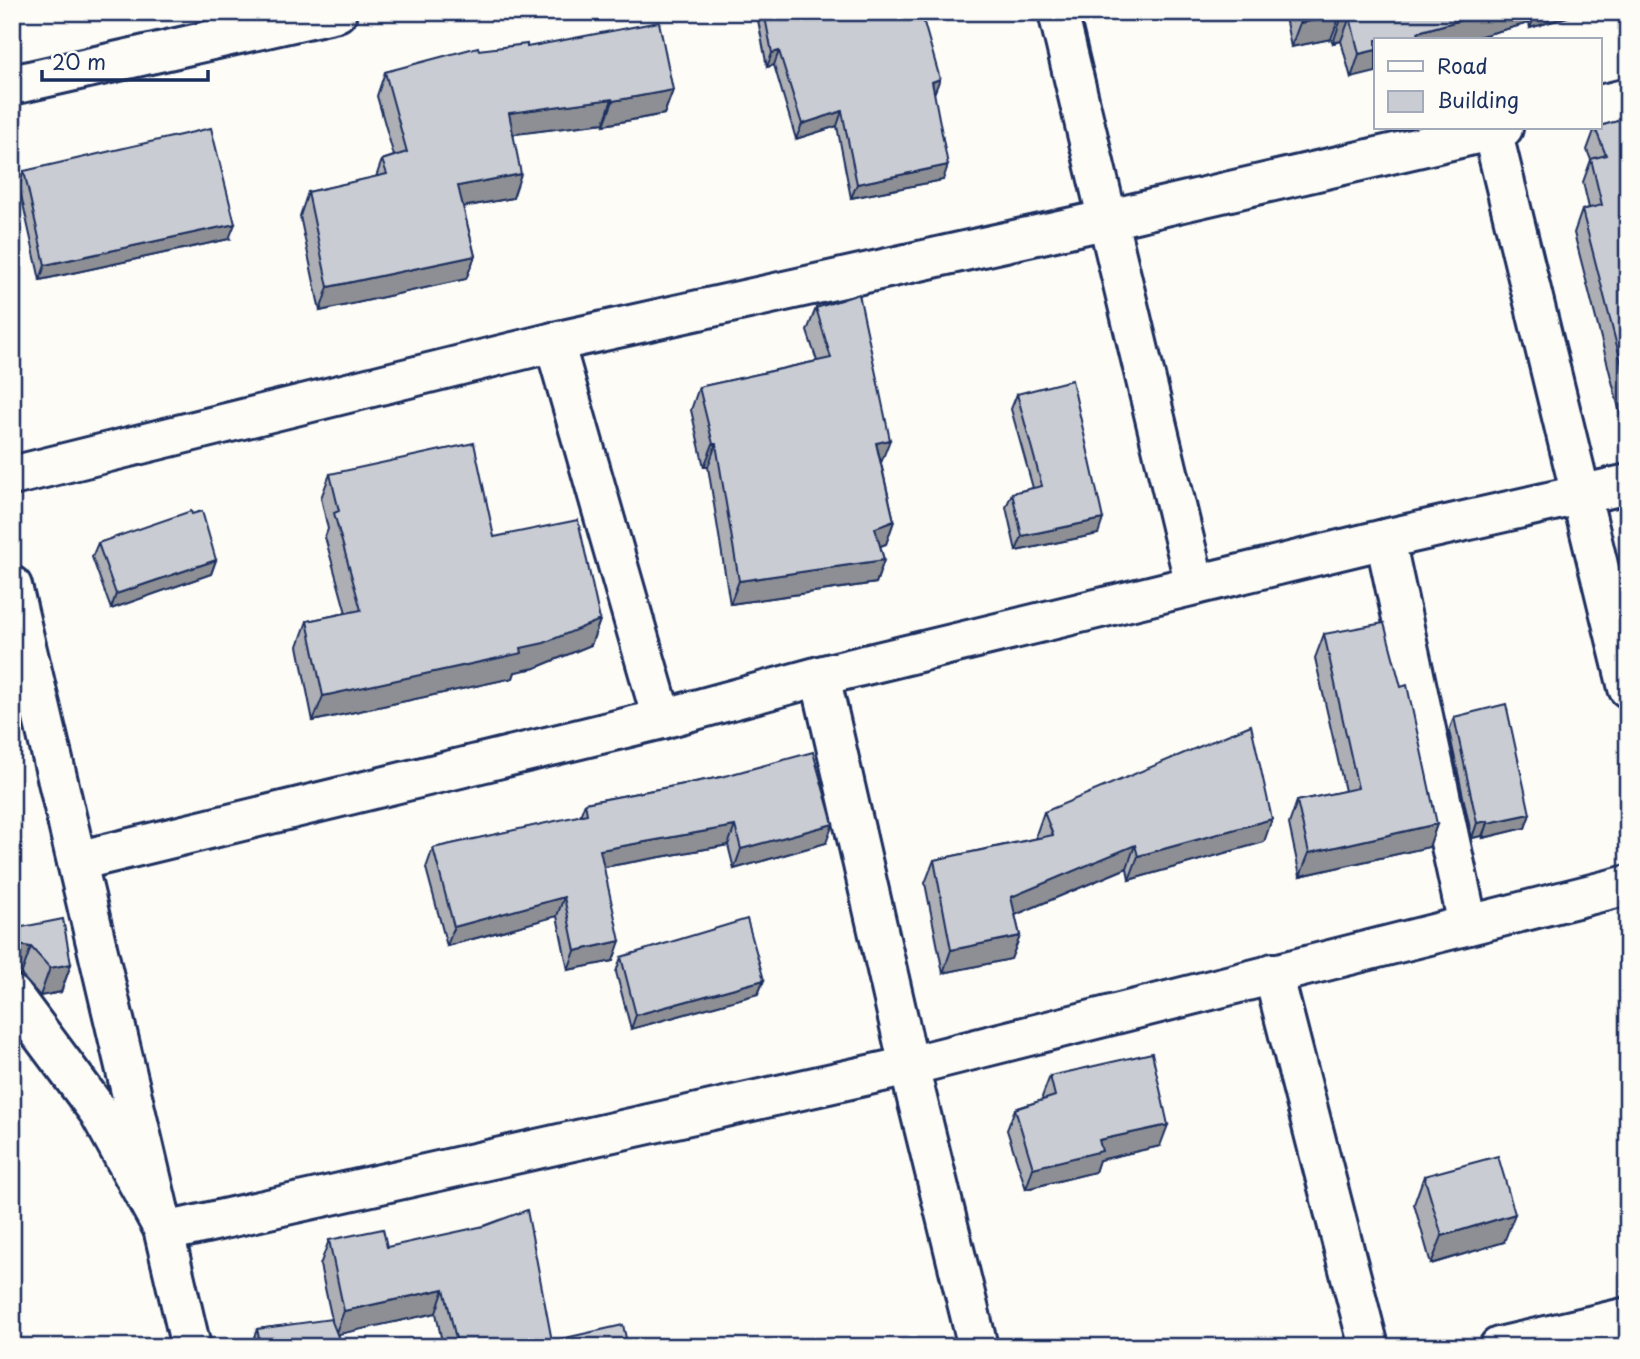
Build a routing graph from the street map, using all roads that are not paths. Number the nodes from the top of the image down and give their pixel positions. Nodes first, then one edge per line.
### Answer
1 (337, 12) edge
2 (1058, 12) edge
3 (12, 85) edge
4 (1628, 98) edge
5 (1602, 104) edge
6 (1494, 130) edge
7 (1498, 130) edge
8 (1109, 219) junction
9 (554, 342) junction
10 (12, 476) edge
11 (1628, 484) edge
12 (1581, 495) junction
13 (1385, 539) junction
14 (12, 586) edge
15 (1195, 586) junction
16 (820, 676) junction
17 (1628, 688) edge
18 (662, 719) junction
19 (77, 862) junction
20 (1628, 885) edge
21 (1468, 925) junction
22 (1273, 973) junction
23 (12, 995) edge
24 (909, 1066) junction
25 (165, 1232) junction
26 (1628, 1317) edge
27 (191, 1347) edge
28 (978, 1347) edge
29 (1369, 1347) edge
30 (1499, 1347) edge

1 - 3 street
2 - 8 street
4 - 5 street
6 - 8 street
7 - 12 street
8 - 9 street
8 - 15 street
9 - 10 street
9 - 18 street
11 - 12 street
12 - 13 street
12 - 17 street
13 - 15 street
13 - 21 street
14 - 19 street
15 - 16 street
16 - 18 street
16 - 24 street
18 - 19 street
19 - 25 street
20 - 21 street
21 - 22 street
22 - 24 street
22 - 29 street
23 - 25 street
24 - 25 street
24 - 28 street
25 - 27 street
26 - 30 street

